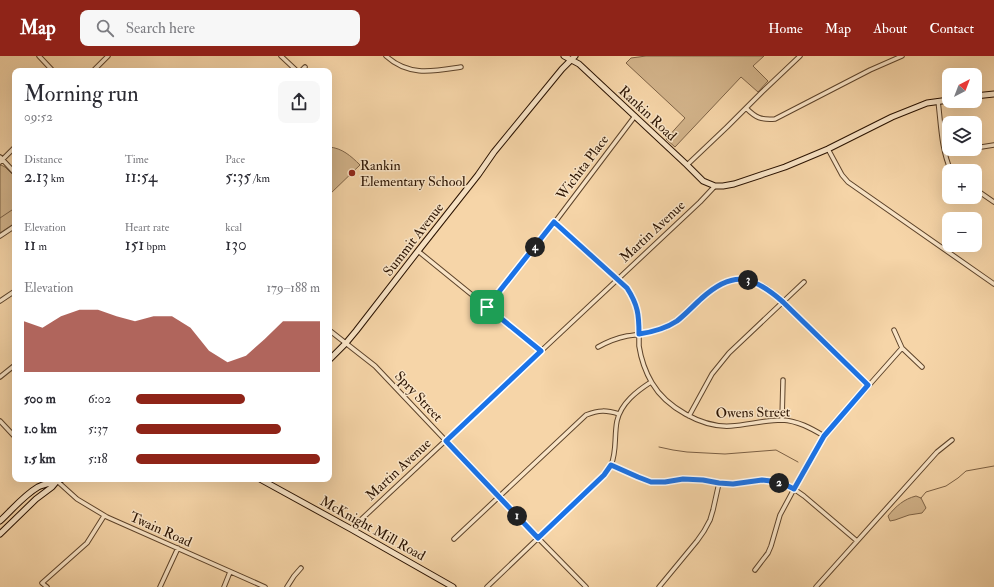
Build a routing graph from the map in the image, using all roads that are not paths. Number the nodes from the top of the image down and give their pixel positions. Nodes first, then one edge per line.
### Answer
1 (38, 56) edge
2 (108, 56) edge
3 (281, 56) edge
4 (386, 56) edge
5 (564, 56) edge
6 (575, 56) edge
7 (800, 56) edge
8 (902, 56) edge
9 (570, 60) junction
10 (462, 67) dead end
11 (50, 68) edge
12 (96, 68) edge
13 (294, 68) edge
14 (994, 94) edge
15 (982, 95) edge
16 (938, 101) junction
17 (942, 101) edge
18 (746, 108) junction
19 (635, 116) junction
20 (942, 130) edge
21 (994, 145) edge
22 (982, 147) edge
23 (828, 149) junction
24 (12, 150) edge
25 (1, 160) edge
26 (687, 165) junction
27 (12, 170) edge
28 (716, 186) junction
29 (982, 194) edge
30 (994, 202) edge
31 (554, 222) junction
32 (12, 228) edge
33 (0, 236) edge
34 (418, 251) junction
35 (618, 279) junction
36 (804, 282) dead end
37 (994, 284) edge
38 (12, 293) edge
39 (0, 301) edge
40 (783, 302) junction
41 (487, 307) junction
42 (894, 330) dead end
43 (332, 332) edge
44 (639, 334) junction
45 (346, 343) junction
46 (598, 347) dead end
47 (902, 348) junction
48 (541, 351) junction
49 (332, 357) edge
50 (922, 367) dead end
51 (12, 368) edge
52 (0, 377) edge
53 (783, 380) dead end
54 (652, 382) junction
55 (868, 385) junction
56 (619, 414) junction
57 (689, 416) junction
58 (782, 420) junction
59 (0, 421) edge
60 (12, 433) edge
61 (824, 436) junction
62 (952, 440) dead end
63 (446, 441) junction
64 (611, 465) junction
65 (48, 482) edge
66 (56, 482) edge
67 (60, 482) edge
68 (265, 482) edge
69 (719, 483) junction
70 (794, 489) junction
71 (499, 497) junction
72 (104, 516) junction
73 (0, 521) edge
74 (351, 529) junction
75 (0, 534) edge
76 (538, 538) junction
77 (454, 539) dead end
78 (857, 541) junction
79 (178, 548) junction
80 (301, 568) dead end
81 (755, 570) dead end
82 (230, 572) junction
83 (42, 583) junction
84 (39, 587) edge
85 (47, 587) edge
86 (160, 587) edge
87 (224, 587) edge
88 (265, 587) edge
89 (287, 587) edge
90 (453, 587) edge
91 (486, 587) edge
92 (586, 587) edge
93 (659, 587) edge
94 (816, 587) edge

1 - 11 street
2 - 12 street
3 - 13 street
4 - 10 street
5 - 9 street, Rankin Road
6 - 9 street, Summit Avenue
7 - 18 street
8 - 18 street
9 - 19 street, Rankin Road
9 - 34 street, Summit Avenue
14 - 15 street
16 - 17 street
16 - 20 street
16 - 23 street
18 - 26 street
19 - 26 street, Rankin Road
19 - 31 street, Wichita Place
21 - 22 street
23 - 28 street
23 - 37 street
24 - 25 street
25 - 27 street
26 - 28 street, Rankin Road
28 - 35 street, Martin Avenue
29 - 30 street
31 - 35 street, Owens Street
31 - 41 street, Wichita Place
32 - 33 street
34 - 41 street
34 - 45 street, Summit Avenue
35 - 44 street, Owens Street
35 - 48 street, Martin Avenue
36 - 40 street
38 - 39 street
40 - 44 street
40 - 55 street
40 - 57 street
41 - 48 street
42 - 47 street
43 - 45 street, Spry Street
44 - 46 street
44 - 54 street, Owens Street
45 - 49 street, Summit Avenue
45 - 63 street, Spry Street
47 - 50 street
47 - 55 street
48 - 63 street, Martin Avenue
51 - 52 street
53 - 58 street
54 - 56 street
54 - 57 street, Owens Street
55 - 61 street
56 - 64 street
56 - 71 street
57 - 58 street, Owens Street
58 - 61 street, Owens Street
59 - 60 street
61 - 70 street
62 - 78 street
63 - 71 street, Spry Street
63 - 74 street, Martin Avenue
64 - 69 street
64 - 76 street
65 - 73 street
66 - 75 street
67 - 72 street, Twain Road
68 - 74 street, McKnight Mill Road
69 - 70 street
69 - 93 street
70 - 78 street
70 - 81 street
71 - 76 street, Spry Street
71 - 77 street
72 - 79 street, Twain Road
72 - 83 street
74 - 90 street, McKnight Mill Road
76 - 91 street
76 - 92 street, Spry Street
78 - 94 street
79 - 82 street, Twain Road
79 - 86 street
80 - 89 street
82 - 87 street
82 - 88 street, Twain Road
83 - 84 street
83 - 85 street

